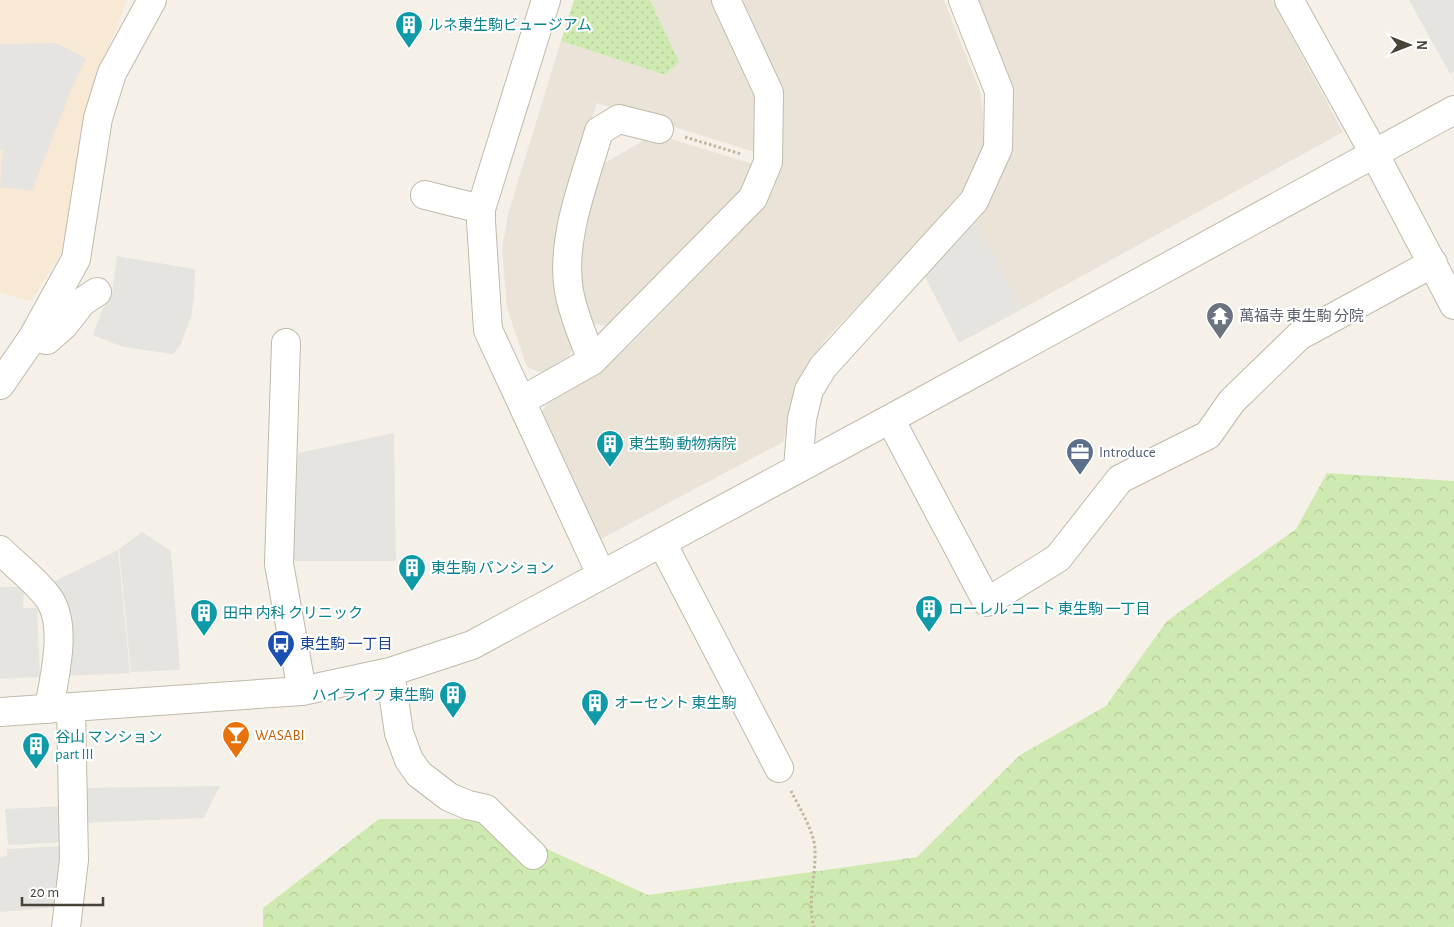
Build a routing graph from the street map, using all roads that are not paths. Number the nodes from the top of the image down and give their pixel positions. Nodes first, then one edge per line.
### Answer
1 (152, 0) edge
2 (546, 0) edge
3 (726, 0) edge
4 (963, 0) edge
5 (1289, 0) edge
6 (1454, 110) edge
7 (659, 129) road end
8 (1374, 153) junction
9 (425, 195) dead end
10 (482, 209) junction
11 (1434, 263) junction
12 (97, 292) dead end
13 (1454, 305) edge
14 (33, 337) junction
15 (286, 343) dead end
16 (592, 361) junction
17 (0, 385) edge
18 (521, 401) junction
19 (890, 419) junction
20 (798, 468) junction
21 (662, 543) junction
22 (0, 550) edge
23 (602, 574) junction
24 (390, 672) junction
25 (302, 691) junction
26 (60, 708) junction
27 (2, 714) edge
28 (779, 768) road end
29 (532, 856) dead end
30 (66, 927) edge

1 - 14 street
2 - 10 street
3 - 16 street
4 - 20 street
5 - 8 street
6 - 8 street
7 - 16 street
8 - 11 street
8 - 19 street
9 - 10 street
10 - 18 street
11 - 13 street
11 - 19 street
12 - 14 street
14 - 17 street
15 - 25 street
16 - 18 street
18 - 23 street
19 - 20 street
20 - 21 street
21 - 23 street
21 - 28 street
22 - 26 street
23 - 24 street
24 - 25 street
24 - 29 street
25 - 26 street
26 - 27 street
26 - 30 street

